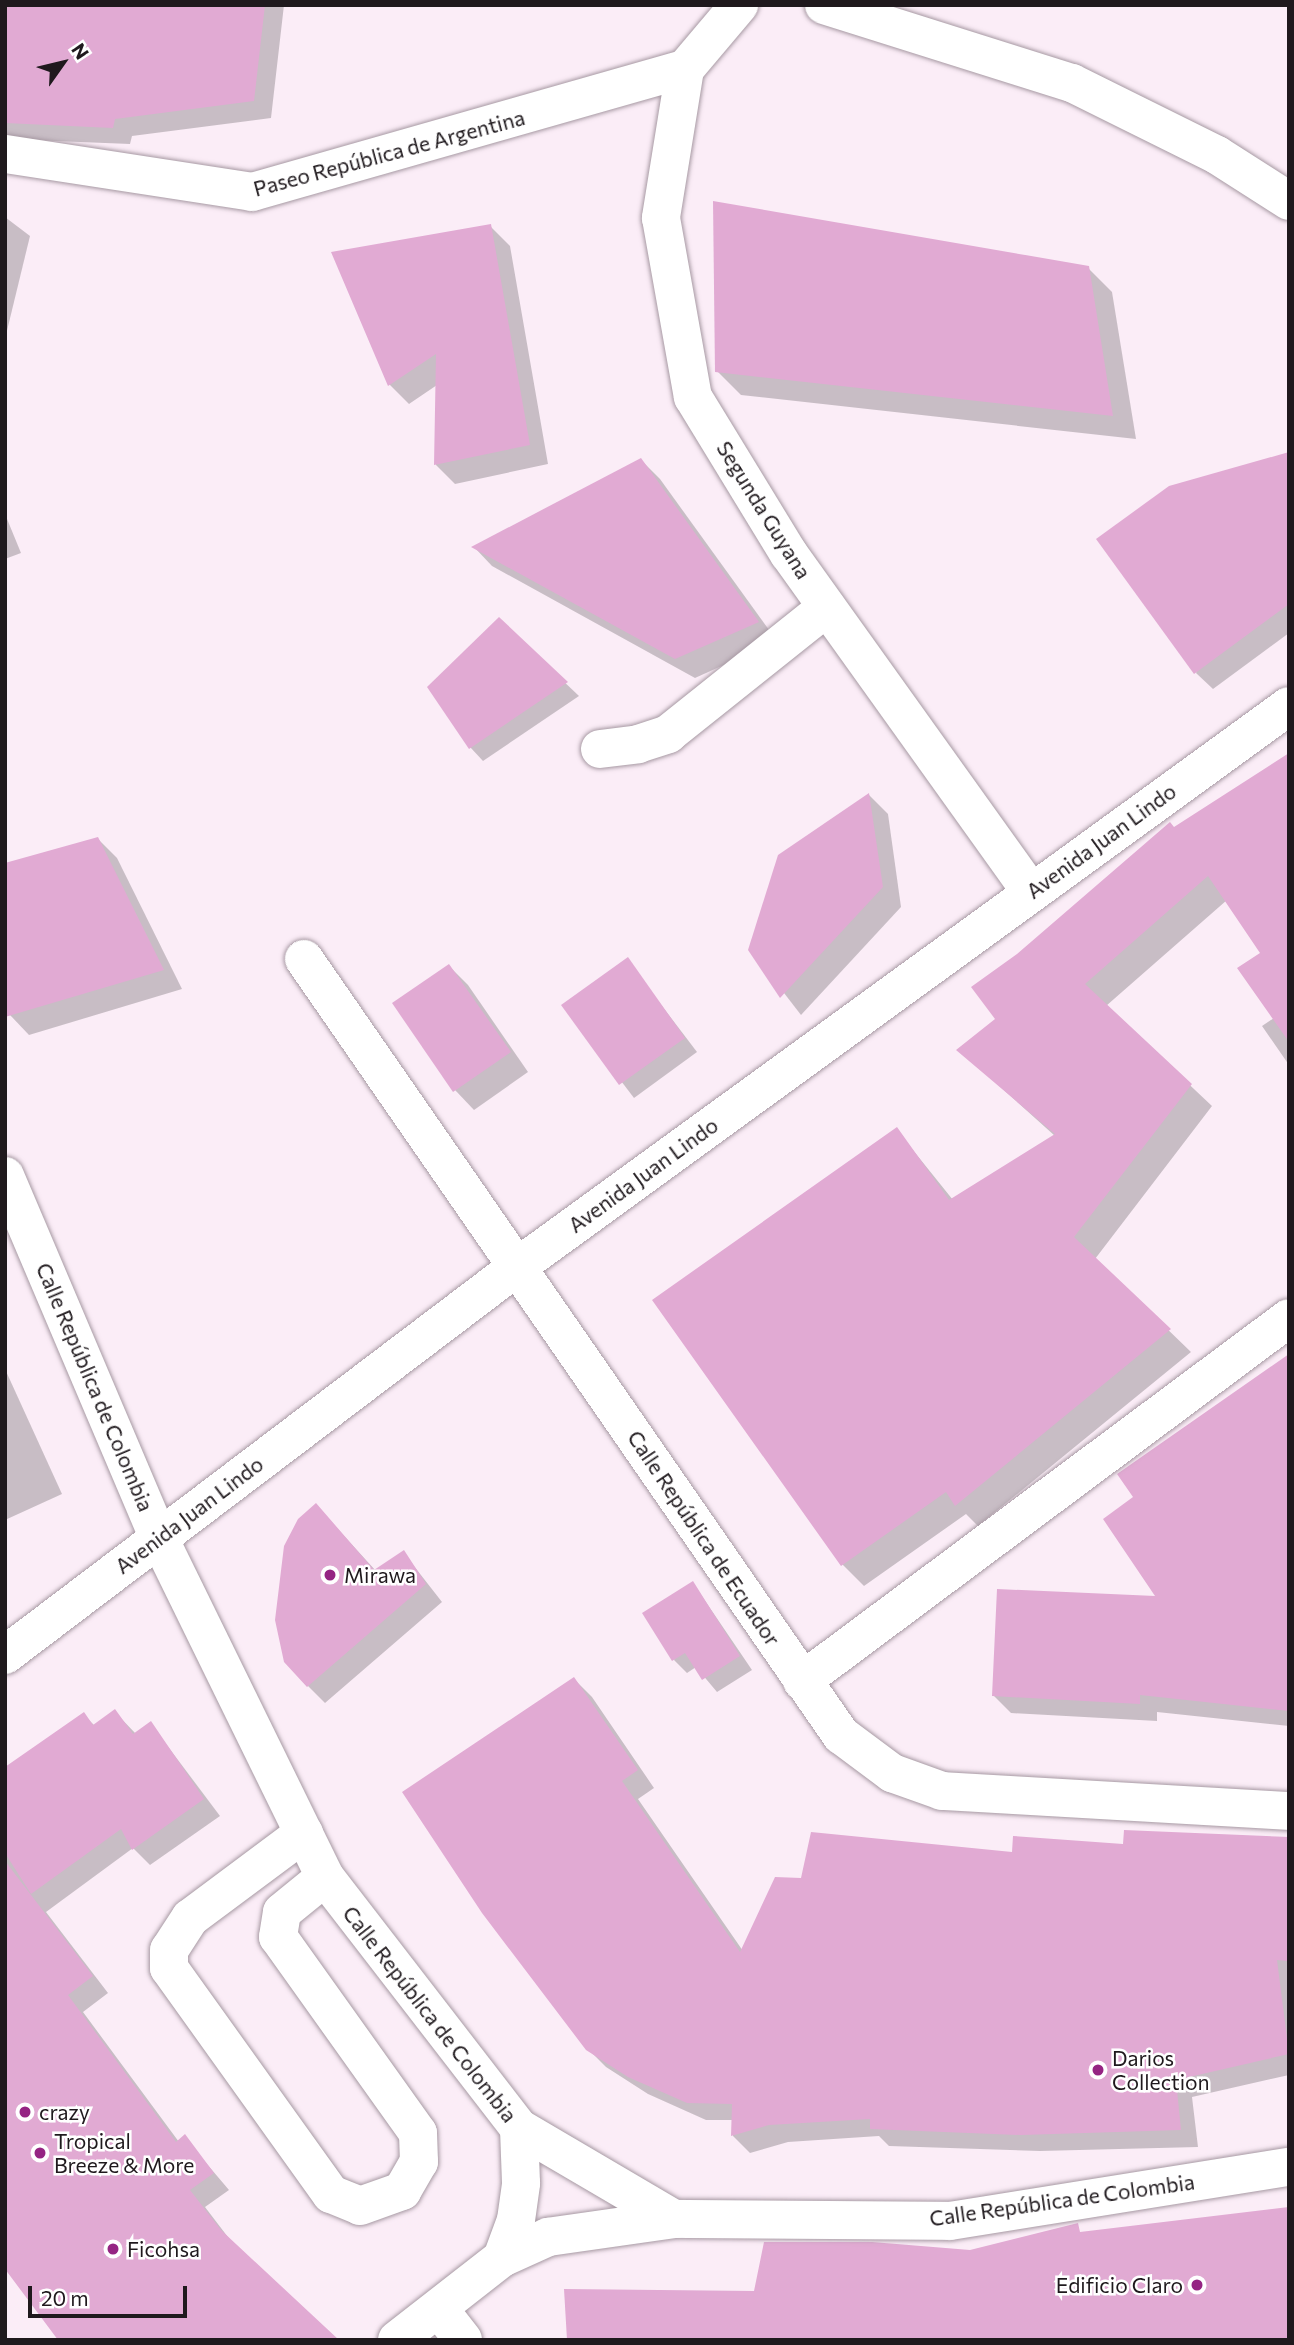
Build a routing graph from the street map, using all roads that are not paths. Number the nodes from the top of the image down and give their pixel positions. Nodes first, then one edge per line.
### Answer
1 (738, 5) edge
2 (824, 5) edge
3 (685, 69) junction
4 (5, 154) edge
5 (1289, 201) edge
6 (827, 607) junction
7 (1289, 706) edge
8 (600, 749) dead end
9 (1031, 892) junction
10 (304, 959) dead end
11 (5, 1176) edge
12 (517, 1267) junction
13 (1289, 1318) edge
14 (159, 1538) junction
15 (5, 1655) edge
16 (802, 1681) junction
17 (1289, 1811) edge
18 (304, 1833) junction
19 (325, 1877) junction
20 (519, 2128) junction
21 (1289, 2166) edge
22 (674, 2219) junction
23 (502, 2258) junction
24 (451, 2329) edge
25 (397, 2340) edge

1 - 3 street
2 - 5 street
3 - 4 street, Paseo República de Argentina
3 - 6 street, Segunda Guyana
6 - 8 street
6 - 9 street, Segunda Guyana
7 - 9 street, Avenida Juan Lindo
9 - 12 street, Avenida Juan Lindo
10 - 12 street, Calle República de Ecuador
11 - 14 street, Calle República de Colombia
12 - 14 street, Avenida Juan Lindo
12 - 16 street, Calle República de Ecuador
13 - 16 street
14 - 15 street, Avenida Juan Lindo
14 - 18 street, Calle República de Colombia
16 - 17 street, Calle República de Ecuador
18 - 19 street, Calle República de Colombia
18 - 19 street
19 - 20 street, Calle República de Colombia
20 - 22 street, Calle República de Colombia
20 - 23 street
21 - 22 street, Calle República de Colombia
22 - 23 street
23 - 24 street
24 - 25 street

